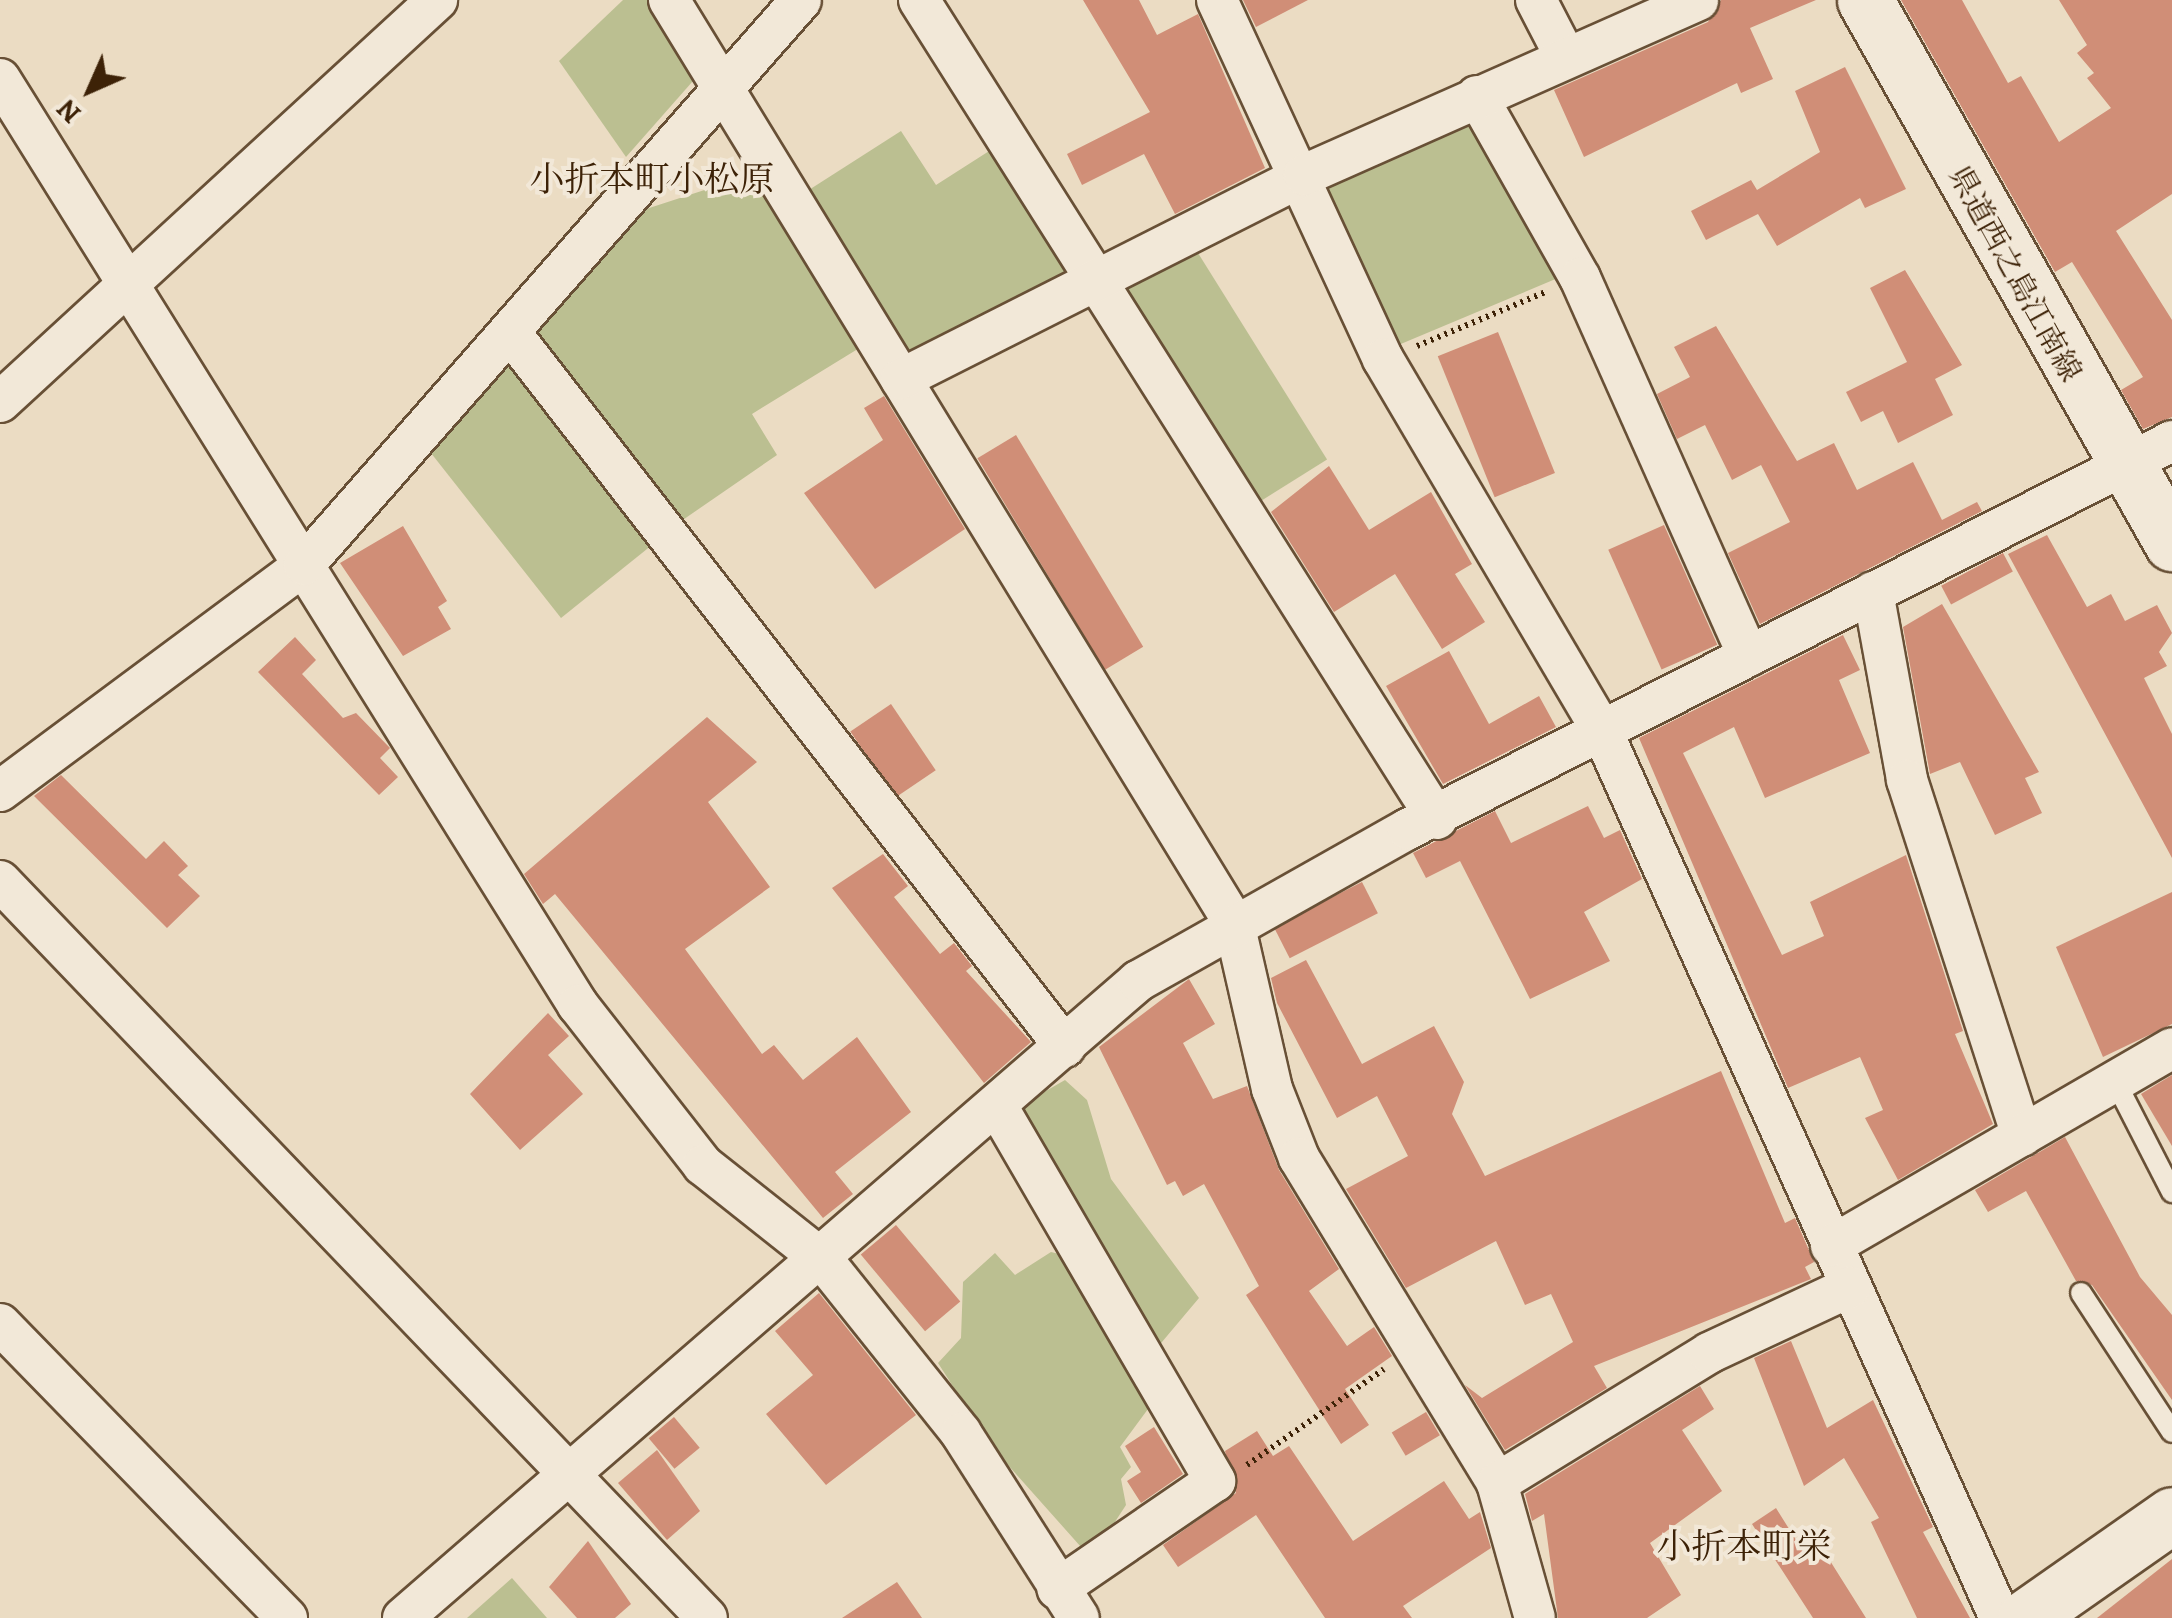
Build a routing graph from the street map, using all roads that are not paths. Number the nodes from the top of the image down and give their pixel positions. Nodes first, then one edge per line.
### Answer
1 (438, 0) edge
2 (668, 0) edge
3 (802, 0) edge
4 (919, 0) edge
5 (1217, 0) edge
6 (1536, 0) edge
7 (1698, 0) edge
8 (1866, 0) edge
9 (1565, 56) junction
10 (0, 80) edge
11 (723, 88) junction
12 (1477, 96) junction
13 (1304, 175) junction
14 (1096, 280) junction
15 (128, 285) junction
16 (510, 332) junction
17 (901, 379) junction
18 (0, 402) edge
19 (2172, 441) edge
20 (2128, 471) junction
21 (2172, 544) edge
22 (304, 565) junction
23 (1873, 592) junction
24 (1748, 656) junction
25 (1602, 730) junction
26 (0, 791) edge
27 (1437, 819) junction
28 (0, 881) edge
29 (1234, 923) junction
30 (1065, 1046) junction
31 (2172, 1048) edge
32 (2115, 1082) junction
33 (997, 1106) junction
34 (2022, 1136) junction
35 (2172, 1192) edge
36 (1831, 1246) junction
37 (823, 1260) junction
38 (1850, 1287) junction
39 (2081, 1293) dead end
40 (0, 1324) edge
41 (2172, 1432) edge
42 (570, 1475) junction
43 (1497, 1483) junction
44 (2172, 1515) edge
45 (1068, 1603) edge
46 (2027, 1616) edge
47 (287, 1618) edge
48 (403, 1618) edge
49 (707, 1618) edge
50 (1536, 1618) edge

1 - 15 street
2 - 11 street
3 - 11 street
4 - 14 street
5 - 13 street
6 - 9 street
7 - 9 street
8 - 20 main road, 県道西之島江南線
9 - 12 street
10 - 15 street
11 - 16 street
11 - 17 street
12 - 13 street
12 - 24 street
13 - 14 street
13 - 25 street
14 - 17 street
14 - 27 street
15 - 18 street
15 - 22 street
16 - 22 street
16 - 30 street
17 - 29 street
19 - 20 street
20 - 21 main road, 県道西之島江南線
20 - 23 street
22 - 26 street
22 - 37 street
23 - 24 street
23 - 34 street
24 - 25 street
25 - 27 street
25 - 36 street
27 - 29 street
28 - 42 street
29 - 30 street
29 - 43 street
30 - 33 street
31 - 32 street
32 - 34 street
32 - 35 lane
33 - 37 street
33 - 45 street
34 - 36 street
36 - 38 street
37 - 42 street
37 - 45 street
38 - 43 street
38 - 46 street
39 - 41 lane
40 - 47 street
42 - 48 street
42 - 49 street
43 - 50 street
44 - 46 main road

